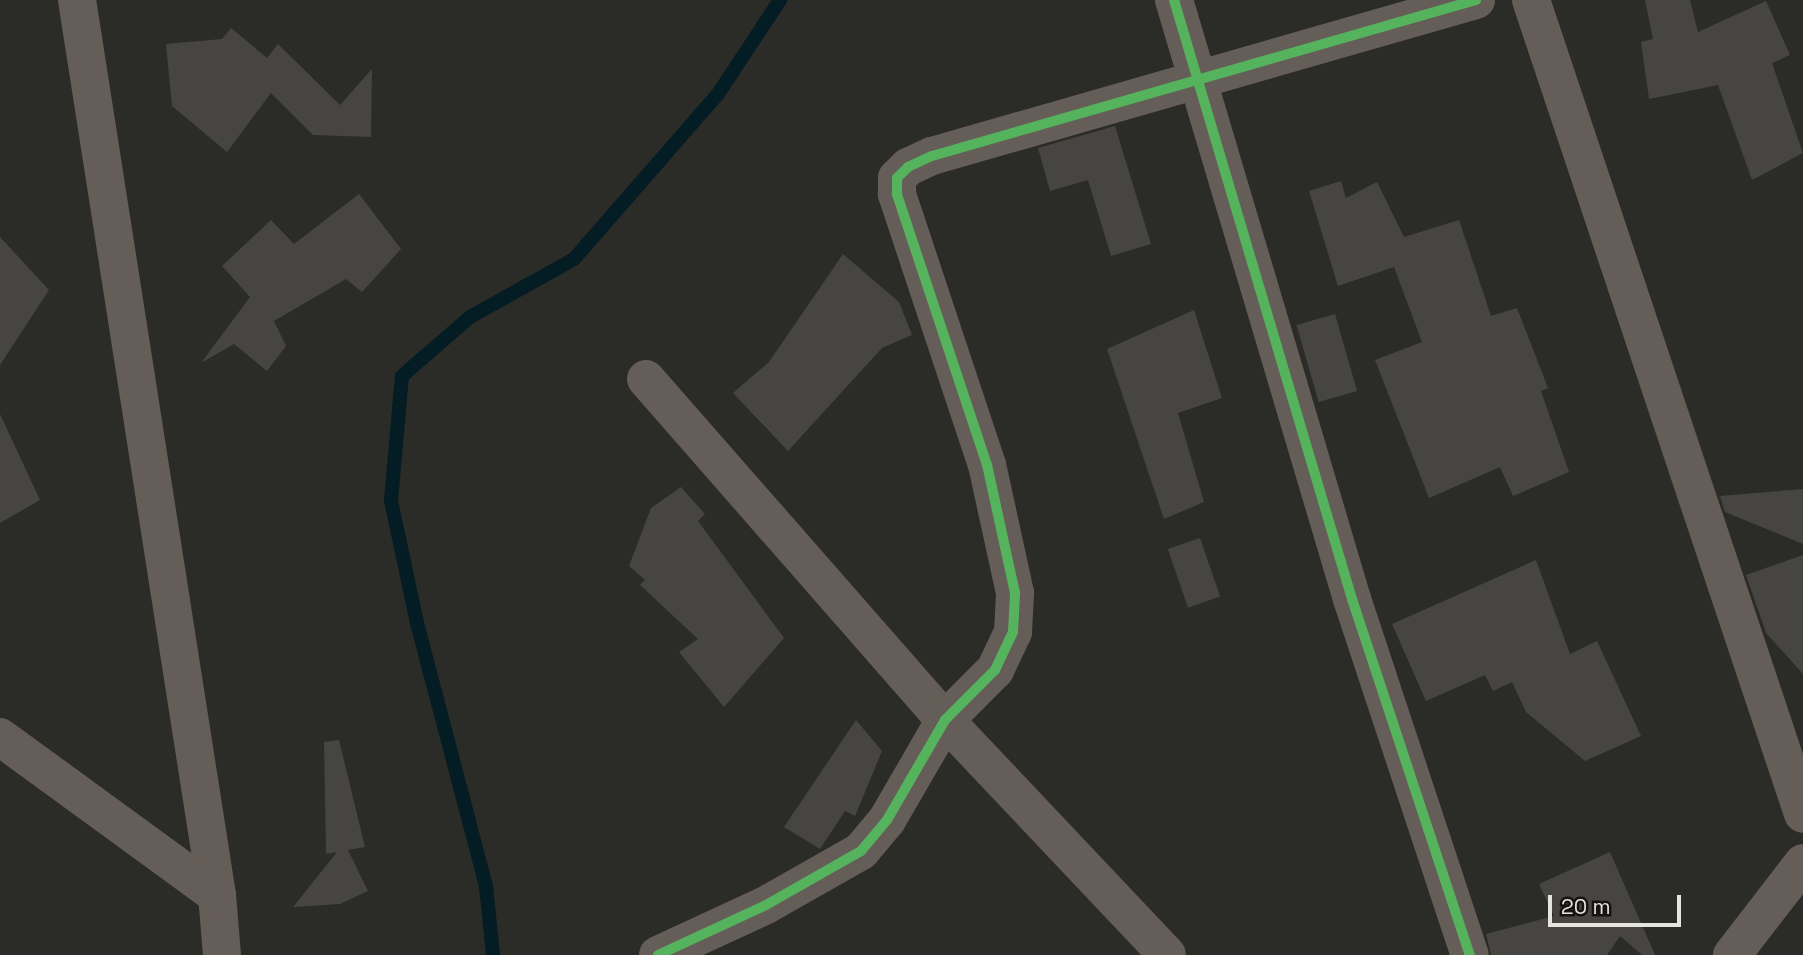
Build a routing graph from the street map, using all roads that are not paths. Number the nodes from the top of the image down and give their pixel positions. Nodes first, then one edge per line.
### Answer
1 (77, 0) edge
2 (1174, 0) edge
3 (1476, 0) edge
4 (1531, 0) edge
5 (1198, 82) junction
6 (646, 379) dead end
7 (945, 720) junction
8 (0, 737) edge
9 (1803, 814) edge
10 (1803, 863) edge
11 (217, 895) junction
12 (222, 955) edge
13 (658, 955) edge
14 (1167, 955) edge
15 (1470, 955) edge
16 (1732, 955) edge

1 - 11 street
2 - 5 street
3 - 5 street
4 - 9 street
5 - 7 street
5 - 15 street
6 - 7 street
7 - 13 street
7 - 14 street
8 - 11 street
10 - 16 street
11 - 12 street

